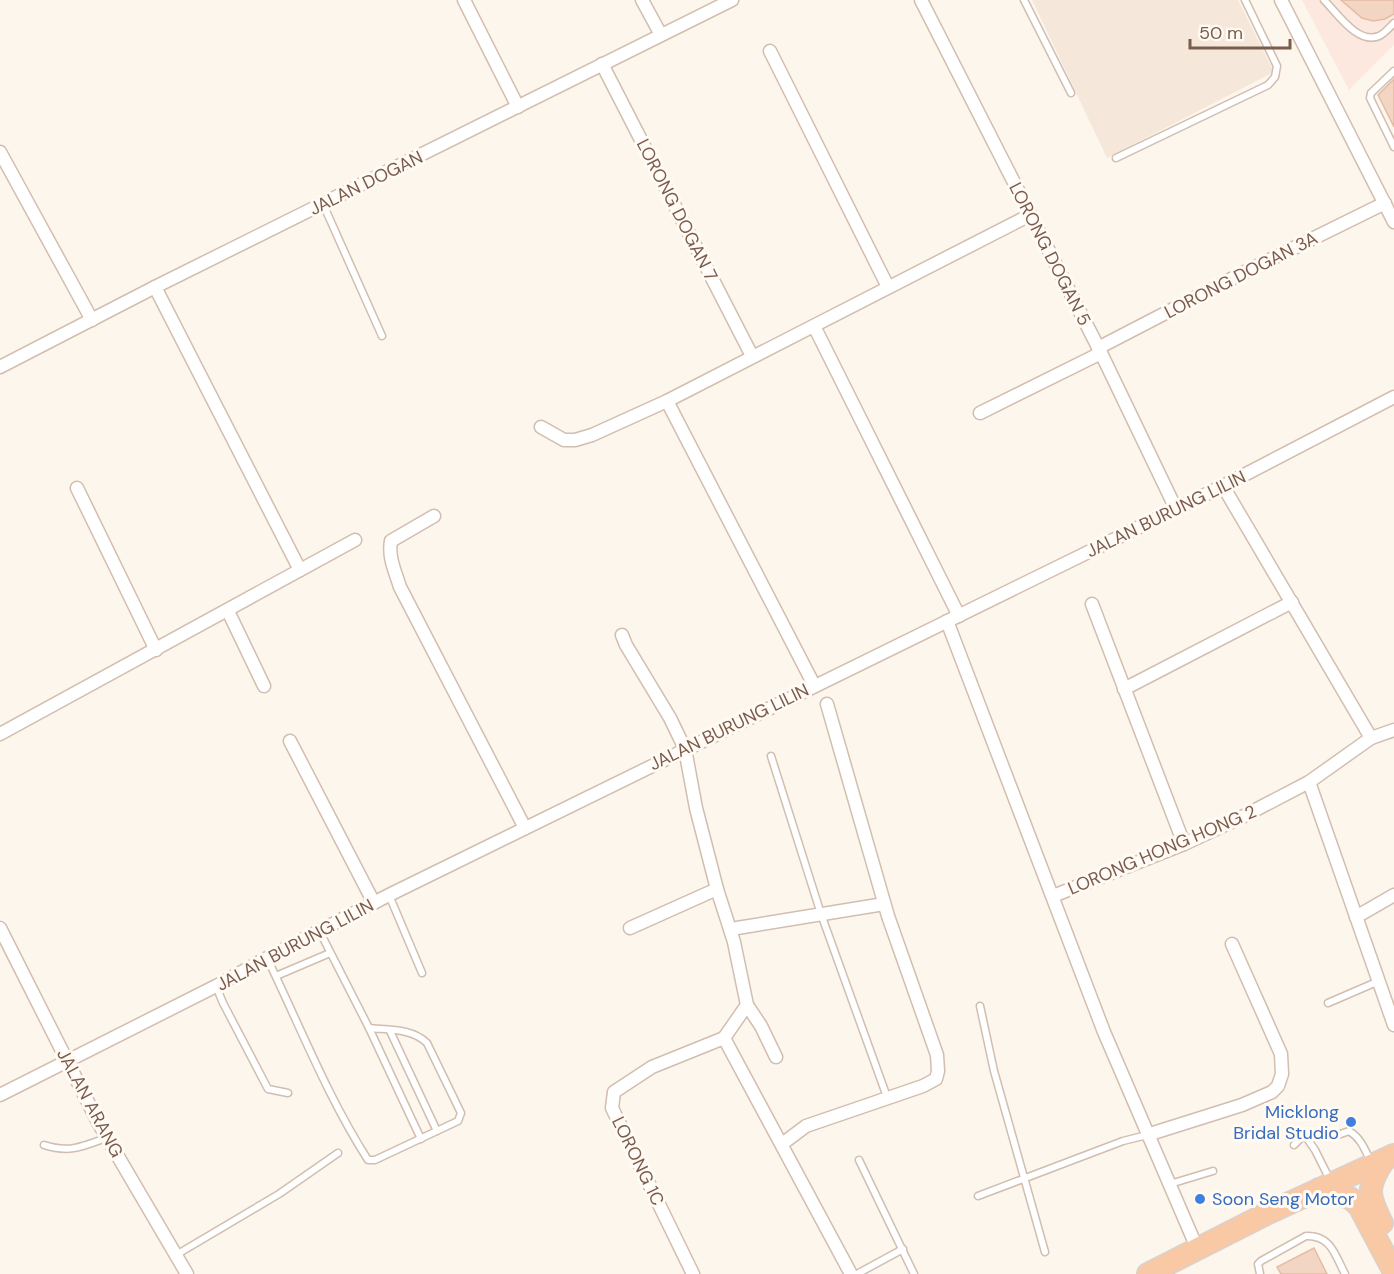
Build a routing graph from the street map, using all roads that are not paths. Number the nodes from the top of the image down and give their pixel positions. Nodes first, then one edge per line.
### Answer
1 (464, 0) edge
2 (642, 0) edge
3 (732, 0) edge
4 (921, 0) edge
5 (1024, 0) edge
6 (1245, 0) edge
7 (1281, 0) edge
8 (1324, 0) edge
9 (1394, 23) edge
10 (661, 35) junction
11 (770, 51) dead end
12 (602, 64) junction
13 (1394, 71) edge
14 (1071, 93) dead end
15 (518, 107) junction
16 (1394, 147) edge
17 (0, 152) edge
18 (1116, 158) dead end
19 (1385, 203) junction
20 (323, 204) junction
21 (1030, 215) junction
22 (1394, 222) edge
23 (154, 287) junction
24 (888, 287) junction
25 (92, 320) junction
26 (814, 326) junction
27 (382, 336) dead end
28 (1100, 350) junction
29 (752, 356) junction
30 (0, 367) edge
31 (1394, 397) edge
32 (667, 401) junction
33 (980, 414) dead end
34 (541, 427) dead end
35 (1223, 486) junction
36 (77, 488) dead end
37 (1176, 508) junction
38 (434, 516) dead end
39 (354, 540) dead end
40 (300, 570) junction
41 (1292, 602) junction
42 (1092, 604) dead end
43 (228, 611) junction
44 (953, 619) junction
45 (622, 635) dead end
46 (156, 650) junction
47 (814, 685) junction
48 (264, 686) dead end
49 (1124, 689) junction
50 (827, 704) dead end
51 (1394, 730) edge
52 (0, 734) edge
53 (1371, 738) junction
54 (290, 741) dead end
55 (685, 749) junction
56 (771, 756) dead end
57 (1309, 782) junction
58 (525, 828) junction
59 (1184, 844) junction
60 (717, 889) junction
61 (389, 895) junction
62 (1394, 895) edge
63 (1053, 896) junction
64 (374, 903) junction
65 (884, 904) junction
66 (821, 914) junction
67 (1356, 916) junction
68 (0, 928) edge
69 (630, 928) dead end
70 (731, 929) junction
71 (320, 932) junction
72 (1232, 944) dead end
73 (330, 952) junction
74 (267, 957) junction
75 (422, 973) dead end
76 (276, 976) junction
77 (1379, 981) junction
78 (216, 986) junction
79 (1328, 1003) dead end
80 (747, 1005) junction
81 (980, 1006) dead end
82 (1394, 1023) edge
83 (369, 1028) junction
84 (390, 1030) junction
85 (724, 1038) junction
86 (776, 1057) dead end
87 (67, 1062) junction
88 (288, 1093) dead end
89 (0, 1095) edge
90 (887, 1097) junction
91 (437, 1131) junction
92 (1148, 1135) junction
93 (1335, 1136) dead end
94 (107, 1137) junction
95 (421, 1139) junction
96 (782, 1144) junction
97 (44, 1145) dead end
98 (1294, 1145) dead end
99 (338, 1153) dead end
100 (859, 1160) dead end
101 (1383, 1160) edge
102 (1213, 1171) dead end
103 (1023, 1180) junction
104 (1170, 1184) junction
105 (1326, 1186) junction
106 (978, 1196) dead end
107 (1394, 1245) edge
108 (1197, 1248) junction
109 (903, 1249) junction
110 (1045, 1252) dead end
111 (176, 1255) junction
112 (1394, 1272) edge
113 (187, 1274) edge
114 (693, 1274) edge
115 (850, 1274) edge
116 (857, 1274) edge
117 (914, 1274) edge
118 (1148, 1274) edge
119 (1260, 1274) edge
120 (1345, 1274) edge

1 - 15 street
2 - 10 street
3 - 10 street, JALAN DOGAN
4 - 21 street, LORONG DOGAN 5
5 - 14 lane
6 - 18 lane
7 - 19 street
8 - 9 lane
10 - 12 street, JALAN DOGAN
11 - 24 street
12 - 15 street, JALAN DOGAN
12 - 29 street, LORONG DOGAN 7
13 - 16 lane
15 - 20 street, JALAN DOGAN
17 - 25 street
19 - 22 street
19 - 28 street, LORONG DOGAN 3A
20 - 23 street, JALAN DOGAN
20 - 27 lane
21 - 24 street
21 - 28 street, LORONG DOGAN 5
23 - 25 street, JALAN DOGAN
23 - 40 street
24 - 26 street
25 - 30 street, JALAN DOGAN
26 - 29 street
26 - 44 street
28 - 33 street, LORONG DOGAN 3A
28 - 37 street, LORONG DOGAN 5
29 - 32 street
31 - 35 street, JALAN BURUNG LILIN
32 - 34 street
32 - 47 street
35 - 37 street, JALAN BURUNG LILIN
35 - 41 street
36 - 46 street
37 - 44 street, JALAN BURUNG LILIN
38 - 58 street
39 - 40 street
40 - 43 street
41 - 49 street
41 - 53 street
42 - 49 street
43 - 46 street
43 - 48 street
44 - 47 street, JALAN BURUNG LILIN
44 - 63 street
45 - 55 street
46 - 52 street
47 - 55 street, JALAN BURUNG LILIN
49 - 59 street
50 - 65 street
51 - 53 street, LORONG HONG HONG 2
53 - 57 street, LORONG HONG HONG 2
54 - 64 street
55 - 58 street, JALAN BURUNG LILIN
55 - 60 street
56 - 66 lane
57 - 59 street, LORONG HONG HONG 2
57 - 67 street
58 - 61 street, JALAN BURUNG LILIN
59 - 63 street, LORONG HONG HONG 2
60 - 69 street
60 - 70 street
61 - 64 street, JALAN BURUNG LILIN
61 - 75 lane
62 - 67 street
63 - 92 street
64 - 71 street, JALAN BURUNG LILIN
65 - 66 street
65 - 90 street
66 - 70 street
66 - 90 lane
67 - 77 street
68 - 87 street, JALAN ARANG
70 - 80 street
71 - 73 lane
71 - 74 street, JALAN BURUNG LILIN
72 - 92 street
73 - 76 lane
73 - 83 lane
74 - 76 lane
74 - 78 street, JALAN BURUNG LILIN
76 - 95 lane
77 - 79 lane
77 - 82 street
78 - 87 street, JALAN BURUNG LILIN
78 - 88 lane
80 - 85 street
80 - 86 street
81 - 103 lane
83 - 84 lane
83 - 95 lane
84 - 91 lane
84 - 91 lane
85 - 96 street
85 - 114 street, LORONG 1C
87 - 89 street, JALAN BURUNG LILIN
87 - 94 street, JALAN ARANG
90 - 96 street
91 - 95 lane
92 - 103 lane
92 - 104 street
93 - 101 lane
94 - 97 lane
94 - 111 street, JALAN ARANG
96 - 115 street
98 - 105 lane
99 - 111 lane
100 - 109 lane
101 - 105 highway
101 - 107 highway
102 - 104 lane
103 - 106 lane
103 - 110 lane
104 - 108 street
105 - 108 highway
105 - 112 highway
108 - 118 highway
109 - 116 lane
109 - 117 lane
111 - 113 street, JALAN ARANG
119 - 120 lane

